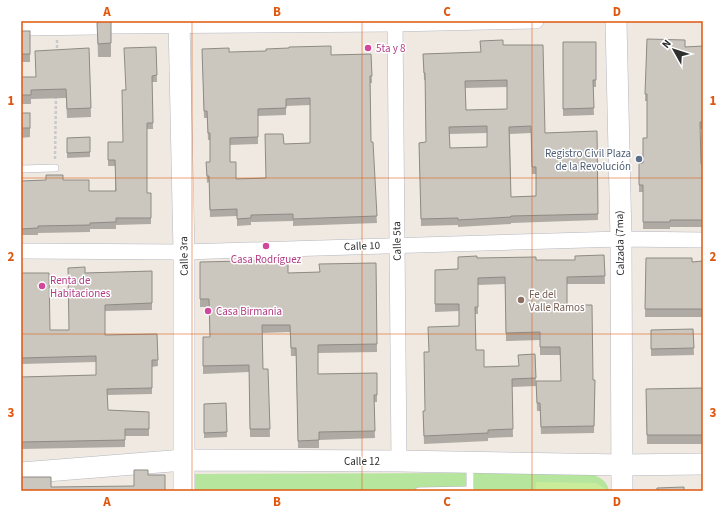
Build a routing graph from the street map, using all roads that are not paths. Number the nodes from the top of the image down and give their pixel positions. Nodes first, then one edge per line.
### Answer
1 (536, 21) edge
2 (616, 21) edge
3 (395, 22) edge
4 (179, 23) edge
5 (21, 28) edge
6 (54, 168) road end
7 (21, 169) edge
8 (621, 239) junction
9 (703, 240) edge
10 (397, 245) junction
11 (21, 251) edge
12 (184, 252) junction
13 (184, 460) junction
14 (399, 461) junction
15 (470, 462) junction
16 (703, 464) edge
17 (622, 465) junction
18 (21, 473) edge
19 (184, 491) edge
20 (419, 491) edge
21 (470, 491) edge
22 (622, 491) edge

1 - 3 street
2 - 8 main road, Calzada (7ma)
3 - 4 street
3 - 10 street, Calle 5ta
4 - 5 street
4 - 12 main road, Calle 3ra
6 - 7 lane
8 - 9 street, Calle 10
8 - 10 street, Calle 10
8 - 17 main road, Calzada (7ma)
10 - 12 street, Calle 10
10 - 14 street, Calle 5ta
11 - 12 street, Calle 10
12 - 13 main road, Calle 3ra
13 - 14 main road, Calle 12
13 - 18 main road, Calle 12
13 - 19 main road, Calle 3ra
14 - 15 main road, Calle 12
15 - 17 main road, Calle 12
15 - 21 lane
16 - 17 main road, Calle 12
17 - 22 main road, Calzada (7ma)
20 - 21 lane

